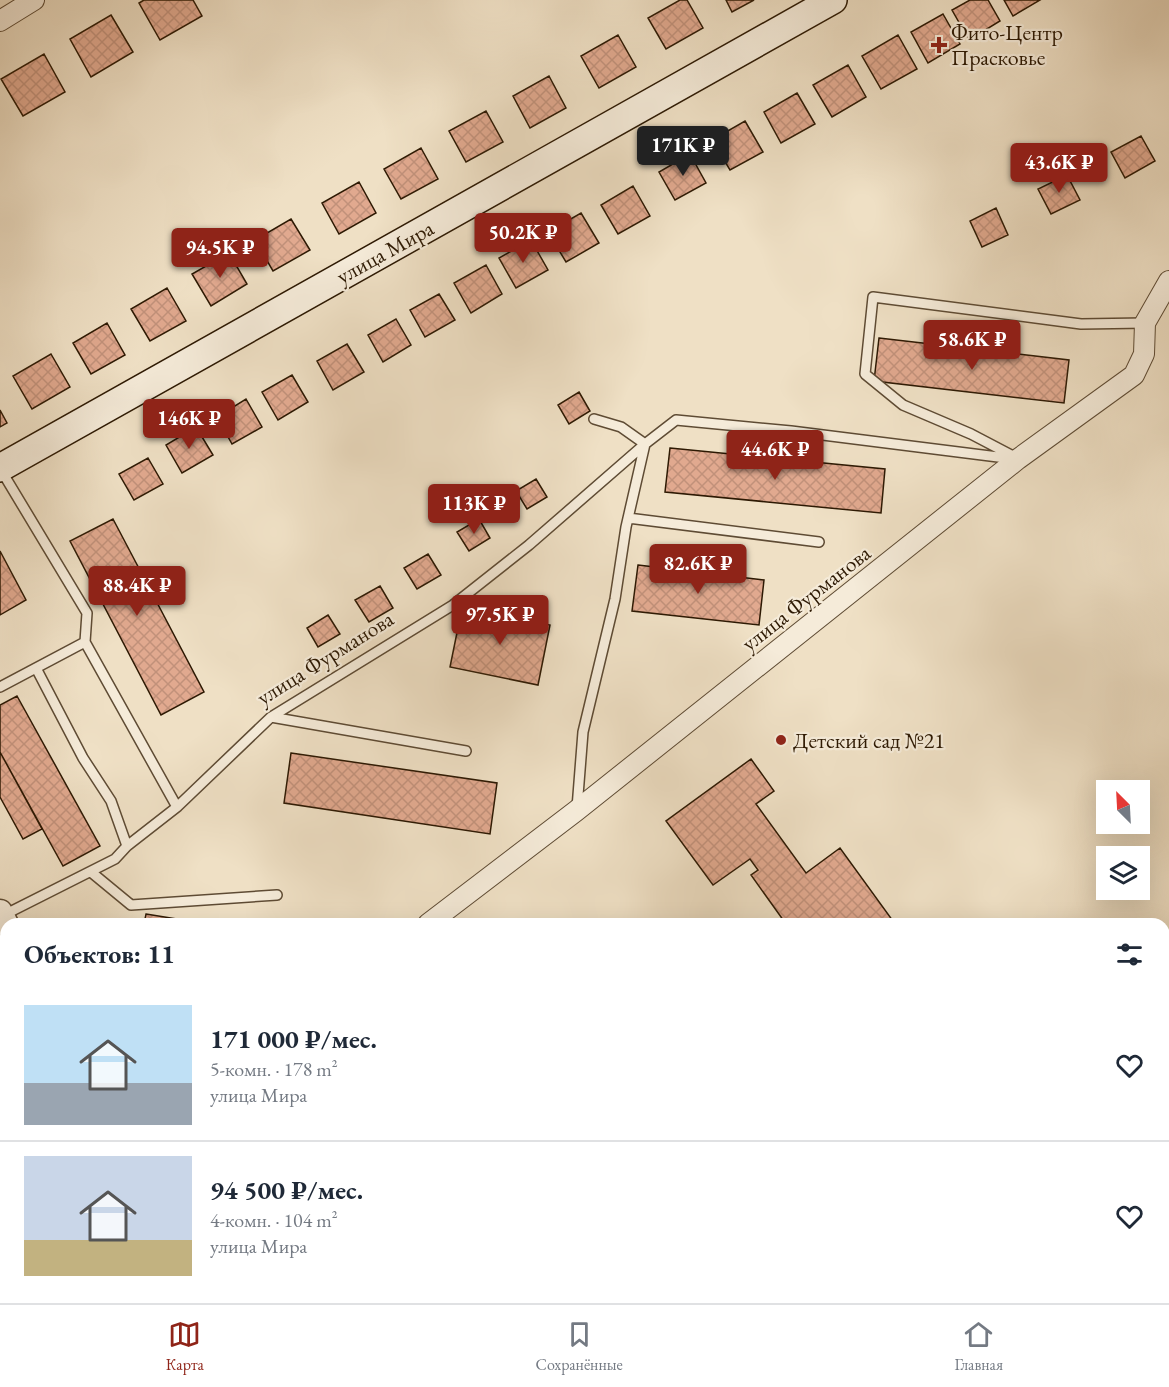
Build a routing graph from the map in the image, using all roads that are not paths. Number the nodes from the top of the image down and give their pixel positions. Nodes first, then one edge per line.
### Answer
1 (34, 0) edge
2 (833, 0) edge
3 (0, 21) edge
4 (1169, 281) edge
5 (1145, 323) junction
6 (594, 419) dead end
7 (645, 444) junction
8 (1018, 459) junction
9 (0, 468) edge
10 (628, 518) junction
11 (819, 542) dead end
12 (85, 642) junction
13 (36, 668) junction
14 (0, 687) edge
15 (271, 717) junction
16 (466, 751) dead end
17 (177, 807) junction
18 (576, 811) junction
19 (127, 846) junction
20 (91, 872) junction
21 (277, 895) dead end
22 (11, 918) edge
23 (436, 918) edge

1 - 3 street
2 - 9 main road, улица Мира
4 - 5 street, улица Фурманова
5 - 8 street, улица Фурманова
5 - 8 lane
6 - 7 lane
7 - 8 lane, улица Фурманова
7 - 10 lane
7 - 15 lane, улица Фурманова
8 - 18 street, улица Фурманова
9 - 12 lane
10 - 11 lane
10 - 18 lane
12 - 13 lane
12 - 17 lane
13 - 14 lane
13 - 19 lane
15 - 16 lane
15 - 17 lane, улица Фурманова
17 - 19 lane, улица Фурманова
18 - 23 street, улица Фурманова
19 - 20 lane, улица Фурманова
20 - 21 lane
20 - 22 lane, улица Фурманова

